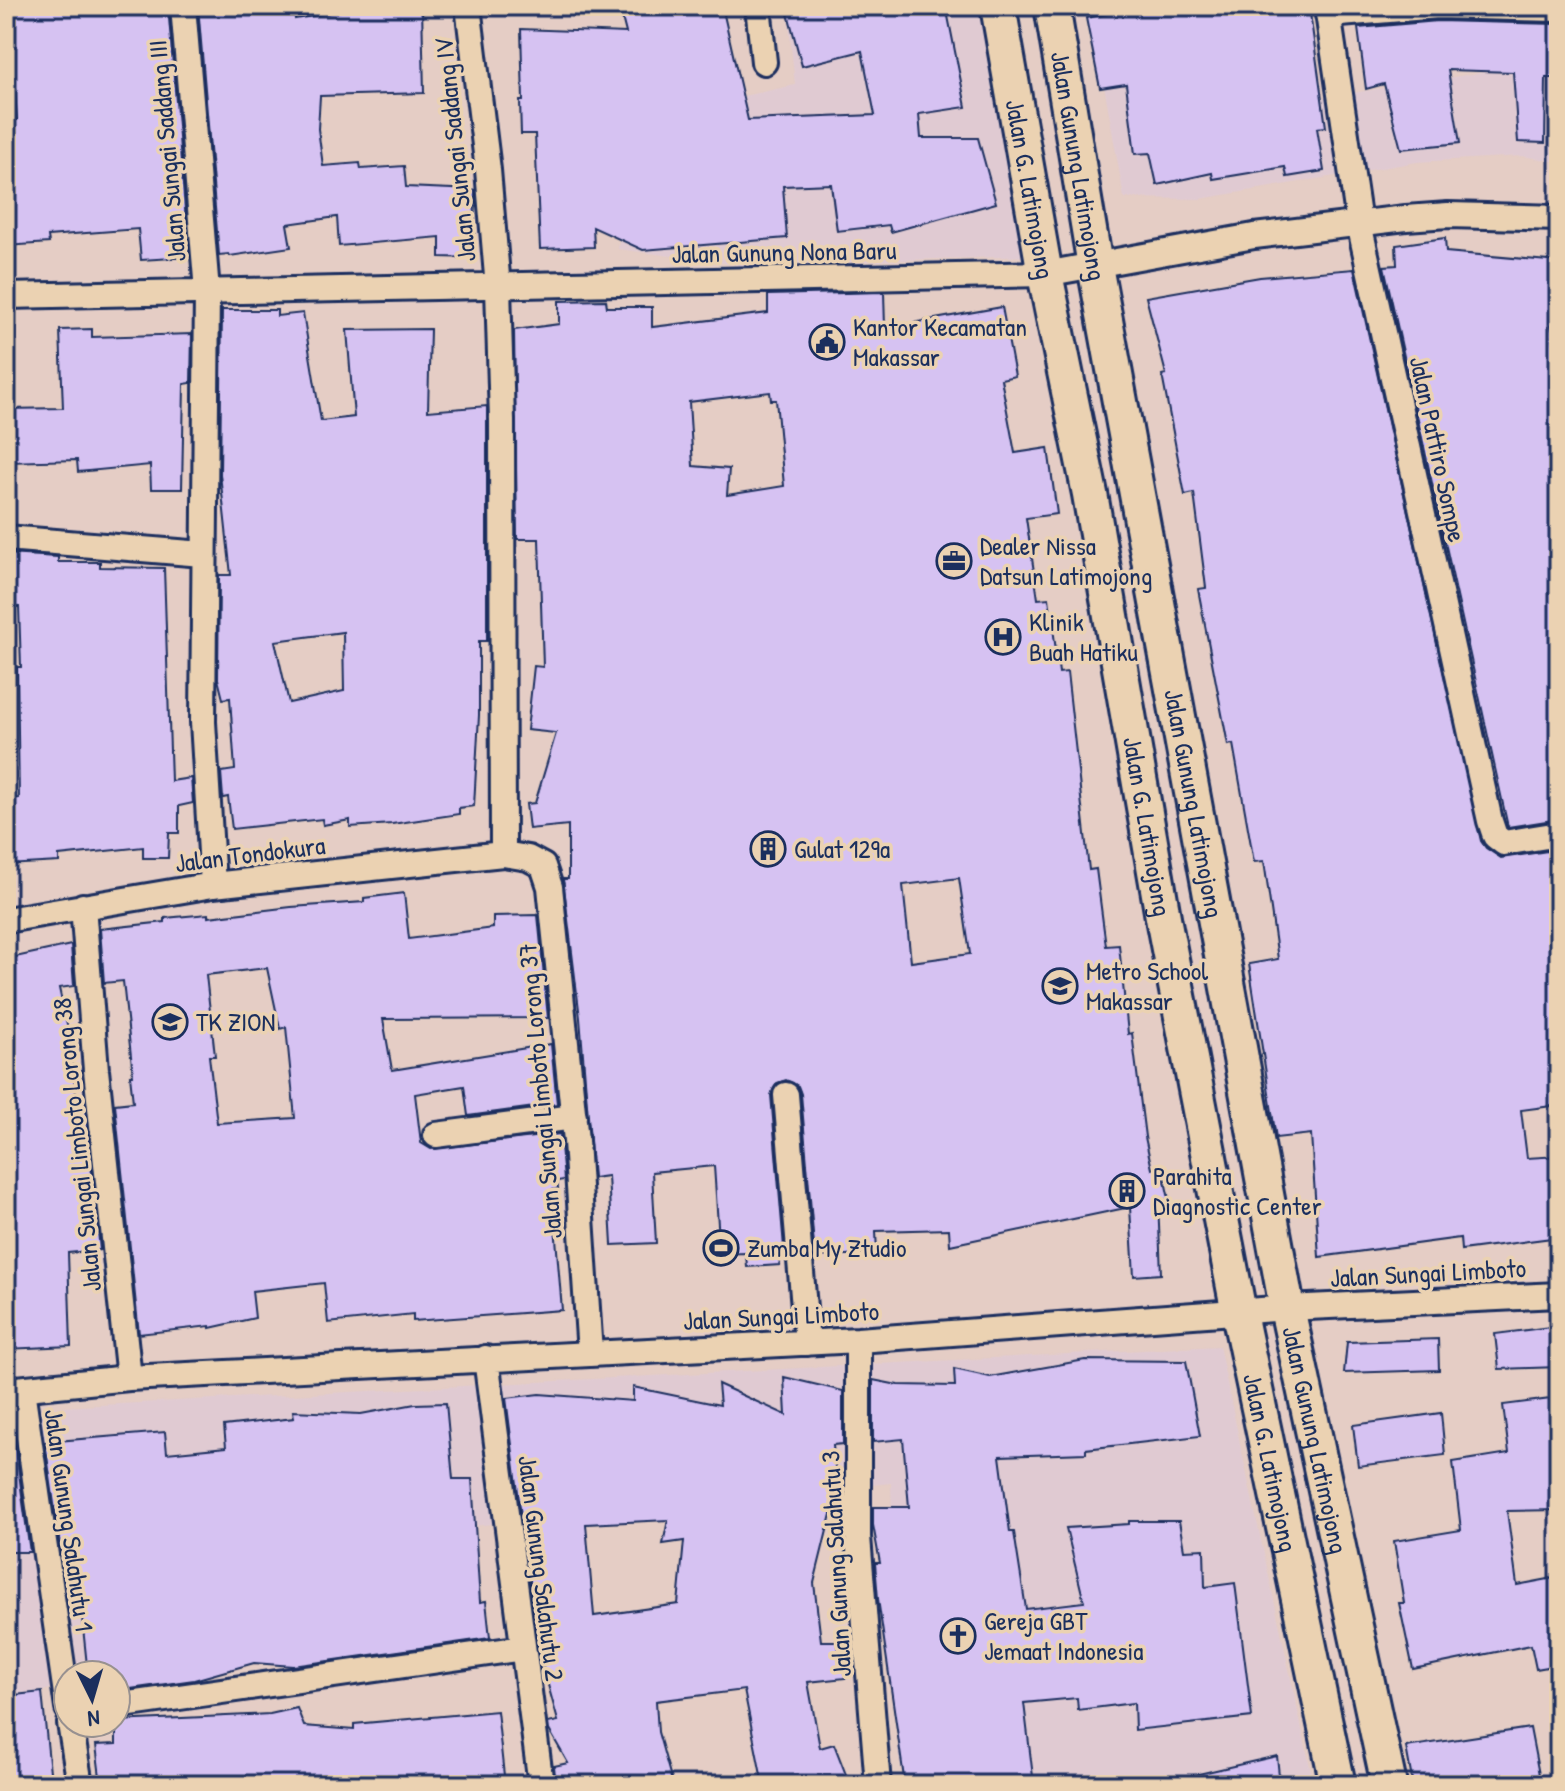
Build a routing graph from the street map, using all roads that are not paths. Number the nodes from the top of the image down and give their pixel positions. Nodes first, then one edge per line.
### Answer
1 (183, 6) edge
2 (468, 6) edge
3 (758, 6) edge
4 (998, 6) edge
5 (1052, 6) edge
6 (1559, 9) edge
7 (1328, 10) edge
8 (764, 62) dead end
9 (1559, 218) edge
10 (1359, 223) junction
11 (1095, 266) junction
12 (1045, 274) junction
13 (498, 288) junction
14 (207, 291) junction
15 (6, 296) edge
16 (6, 538) edge
17 (203, 554) junction
18 (1559, 834) edge
19 (503, 854) junction
20 (213, 885) junction
21 (83, 906) junction
22 (6, 920) edge
23 (786, 1095) dead end
24 (574, 1117) junction
25 (436, 1135) dead end
26 (1559, 1295) edge
27 (1287, 1308) junction
28 (1239, 1313) junction
29 (858, 1340) junction
30 (807, 1343) junction
31 (590, 1354) junction
32 (486, 1358) junction
33 (129, 1378) junction
34 (14, 1389) edge
35 (523, 1648) junction
36 (60, 1659) edge
37 (132, 1704) edge
38 (73, 1739) edge
39 (80, 1785) edge
40 (541, 1785) edge
41 (878, 1785) edge
42 (1338, 1785) edge
43 (1389, 1785) edge

1 - 14 street, Jalan Sungai Saddang III
2 - 13 street, Jalan Sungai Saddang IV
3 - 8 street
4 - 12 main road, Jalan G. Latimojong
5 - 11 main road, Jalan Gunung Latimojong
6 - 7 street
7 - 10 street, Jalan Pattiro Sompe
9 - 10 street, Jalan Gunung Nona Baru
10 - 11 street, Jalan Gunung Nona Baru
10 - 18 street, Jalan Pattiro Sompe
11 - 12 street, Jalan Gunung Nona Baru
11 - 27 main road, Jalan Gunung Latimojong
12 - 13 street, Jalan Gunung Nona Baru
12 - 28 main road, Jalan G. Latimojong
13 - 14 street, Jalan Gunung Nona Baru
13 - 19 street, Jalan Sungai Saddang IV
14 - 15 street, Jalan Gunung Nona Baru
14 - 17 street, Jalan Sungai Saddang III
16 - 17 street
17 - 20 street, Jalan Sungai Saddang III
19 - 20 street, Jalan Tondokura
19 - 24 street, Jalan Sungai Limboto Lorong 37
20 - 21 street, Jalan Tondokura
21 - 22 street, Jalan Tondokura
21 - 33 street, Jalan Sungai Limboto Lorong 38
23 - 30 street
24 - 25 street
24 - 31 street, Jalan Sungai Limboto Lorong 37
26 - 27 street, Jalan Sungai Limboto
27 - 28 street, Jalan Sungai Limboto
27 - 43 main road, Jalan Gunung Latimojong
28 - 29 street, Jalan Sungai Limboto
28 - 42 main road, Jalan G. Latimojong
29 - 30 street, Jalan Sungai Limboto
29 - 41 street, Jalan Gunung Salahutu 3
30 - 31 street, Jalan Sungai Limboto
31 - 32 street, Jalan Sungai Limboto
32 - 33 street, Jalan Sungai Limboto
32 - 35 street, Jalan Gunung Salahutu 2
33 - 34 street, Jalan Sungai Limboto
34 - 36 street, Jalan Gunung Salahutu 1
35 - 37 street
35 - 40 street, Jalan Gunung Salahutu 2
38 - 39 street

